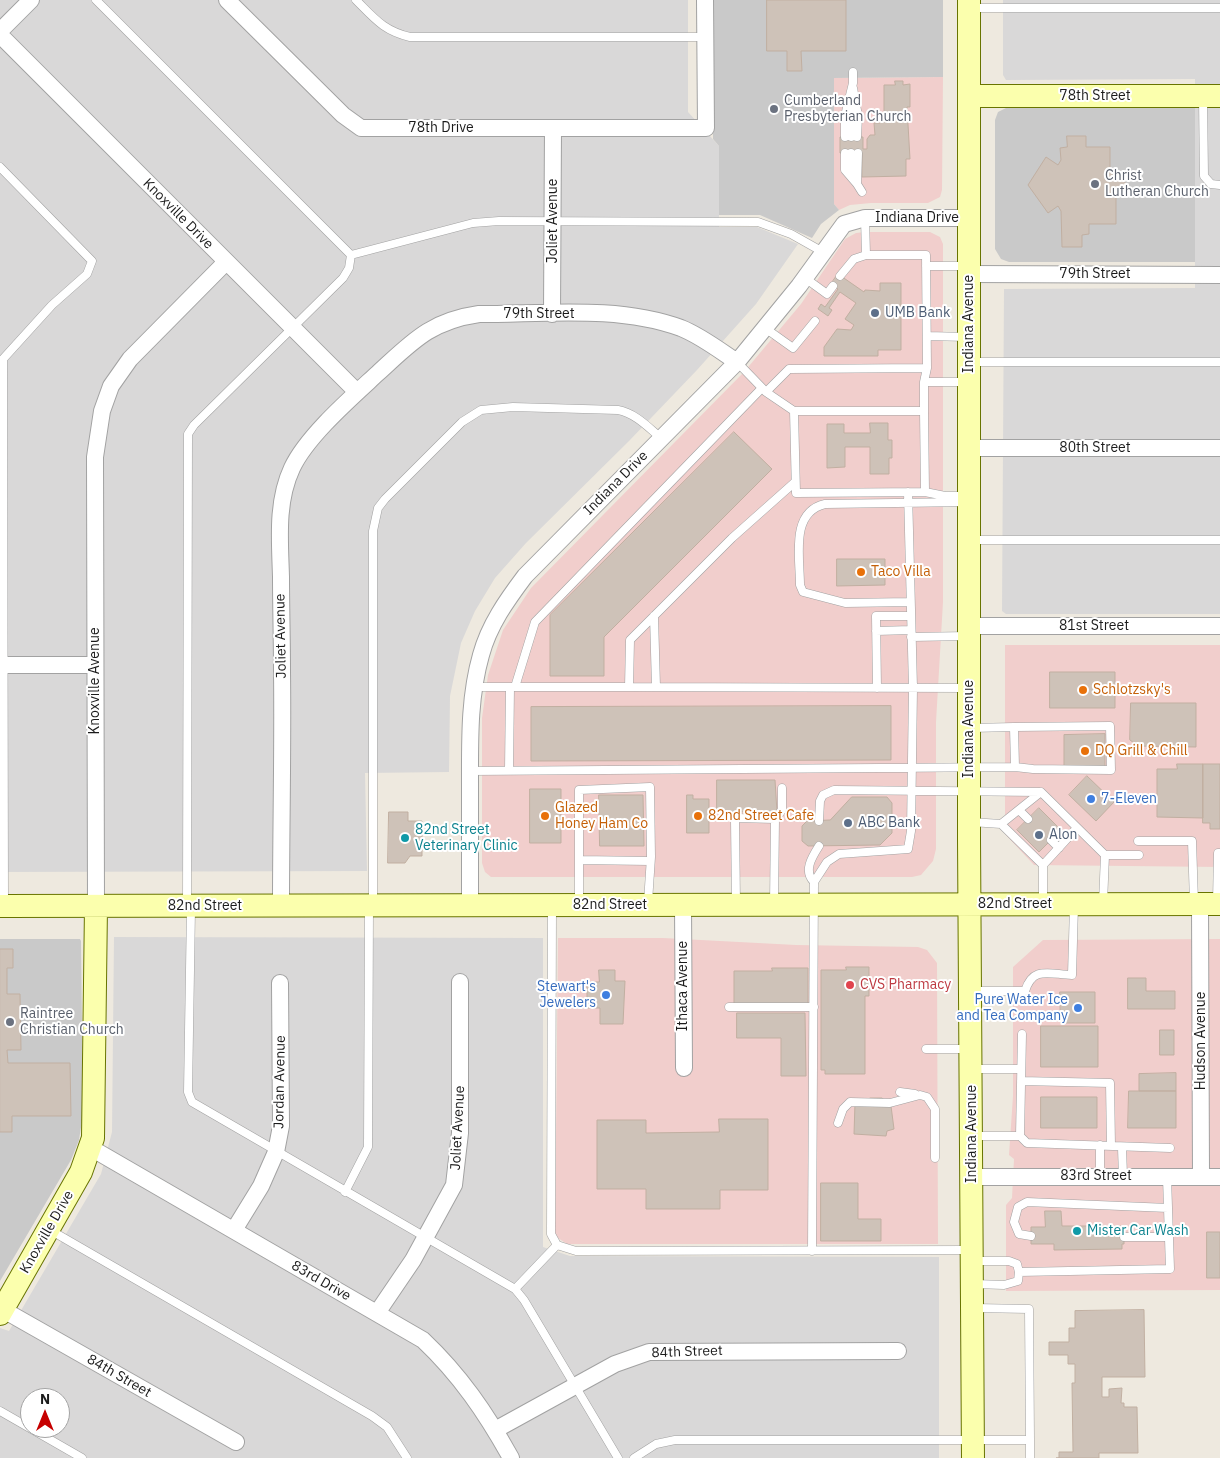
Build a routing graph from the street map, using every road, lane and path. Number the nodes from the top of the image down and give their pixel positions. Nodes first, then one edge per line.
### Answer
1 (31, 0) edge
2 (96, 0) edge
3 (227, 0) edge
4 (356, 0) edge
5 (705, 0) edge
6 (969, 4) edge
7 (1220, 8) edge
8 (0, 33) edge
9 (705, 37) junction
10 (853, 72) dead end
11 (853, 83) junction
12 (970, 96) junction
13 (1212, 96) edge
14 (553, 128) junction
15 (0, 166) edge
16 (857, 184) junction
17 (1220, 185) edge
18 (862, 192) dead end
19 (865, 218) junction
20 (969, 218) junction
21 (553, 221) junction
22 (823, 252) junction
23 (351, 255) junction
24 (866, 256) junction
25 (226, 262) junction
26 (926, 266) junction
27 (969, 270) junction
28 (1220, 275) edge
29 (840, 276) dead end
30 (805, 278) junction
31 (833, 286) dead end
32 (552, 314) junction
33 (815, 321) dead end
34 (292, 327) junction
35 (765, 328) junction
36 (927, 336) junction
37 (969, 336) junction
38 (737, 362) junction
39 (1220, 362) edge
40 (927, 368) junction
41 (969, 372) junction
42 (924, 382) junction
43 (764, 390) junction
44 (357, 392) junction
45 (794, 411) junction
46 (924, 411) junction
47 (661, 438) junction
48 (969, 448) junction
49 (1220, 448) edge
50 (795, 482) junction
51 (908, 492) junction
52 (925, 492) junction
53 (969, 499) junction
54 (908, 504) junction
55 (969, 540) junction
56 (1220, 540) edge
57 (910, 602) junction
58 (654, 616) junction
59 (911, 616) junction
60 (1220, 626) edge
61 (876, 631) junction
62 (969, 631) junction
63 (911, 634) junction
64 (1, 665) edge
65 (95, 665) junction
66 (473, 687) junction
67 (512, 687) junction
68 (629, 687) junction
69 (656, 687) junction
70 (877, 688) junction
71 (913, 688) junction
72 (969, 688) junction
73 (1014, 727) junction
74 (969, 728) junction
75 (1015, 766) junction
76 (969, 768) junction
77 (912, 769) junction
78 (509, 770) junction
79 (470, 771) junction
80 (782, 788) dead end
81 (911, 792) junction
82 (1041, 792) junction
83 (969, 793) junction
84 (1019, 810) junction
85 (775, 819) junction
86 (1028, 819) dead end
87 (819, 821) dead end
88 (969, 822) junction
89 (1001, 824) junction
90 (1076, 829) junction
91 (1051, 840) dead end
92 (1138, 841) dead end
93 (819, 846) dead end
94 (1058, 848) junction
95 (1220, 853) edge
96 (1138, 854) dead end
97 (1105, 855) junction
98 (579, 860) junction
99 (650, 861) junction
100 (1043, 865) junction
101 (814, 882) junction
102 (971, 904) junction
103 (1043, 904) junction
104 (1074, 904) junction
105 (1103, 904) junction
106 (1208, 904) edge
107 (371, 905) junction
108 (470, 905) junction
109 (552, 905) junction
110 (580, 905) junction
111 (648, 905) junction
112 (683, 905) junction
113 (736, 905) junction
114 (774, 905) junction
115 (814, 905) junction
116 (2, 906) edge
117 (96, 906) junction
118 (189, 906) junction
119 (281, 906) junction
120 (460, 982) dead end
121 (280, 983) dead end
122 (971, 991) junction
123 (729, 1007) dead end
124 (814, 1007) junction
125 (1022, 1034) dead end
126 (926, 1049) dead end
127 (972, 1059) junction
128 (684, 1068) dead end
129 (1021, 1069) junction
130 (1021, 1081) junction
131 (900, 1092) dead end
132 (920, 1095) junction
133 (838, 1123) dead end
134 (972, 1136) junction
135 (1020, 1136) junction
136 (1100, 1145) junction
137 (1111, 1146) junction
138 (91, 1148) junction
139 (1122, 1148) junction
140 (1170, 1148) dead end
141 (276, 1152) junction
142 (935, 1158) dead end
143 (972, 1176) junction
144 (1100, 1176) junction
145 (1123, 1176) junction
146 (1167, 1177) junction
147 (1201, 1177) junction
148 (1220, 1177) edge
149 (345, 1192) junction
150 (1168, 1208) junction
151 (48, 1229) junction
152 (234, 1230) junction
153 (1031, 1236) dead end
154 (1124, 1237) dead end
155 (1169, 1237) junction
156 (426, 1238) junction
157 (557, 1245) junction
158 (812, 1251) junction
159 (972, 1256) junction
160 (1019, 1272) junction
161 (972, 1284) junction
162 (515, 1289) junction
163 (972, 1308) junction
164 (1, 1311) edge
165 (377, 1313) junction
166 (898, 1351) dead end
167 (574, 1386) junction
168 (0, 1411) edge
169 (495, 1430) junction
170 (1030, 1440) junction
171 (236, 1442) dead end
172 (973, 1450) edge
173 (82, 1458) edge
174 (407, 1458) edge
175 (511, 1458) edge
176 (618, 1458) edge
177 (634, 1458) edge
178 (1030, 1458) edge

1 - 8 street
2 - 23 lane
3 - 14 street, 78th Drive
4 - 9 lane
5 - 9 street
6 - 7 lane
6 - 12 main road, Indiana Avenue
8 - 25 street, Knoxville Drive
9 - 14 street, 78th Drive
10 - 11 lane
11 - 11 lane
12 - 13 main road, 78th Street
12 - 20 main road, Indiana Avenue
13 - 17 lane
14 - 21 street, Joliet Avenue
15 - 64 lane
16 - 16 lane
16 - 18 lane
19 - 20 street, Indiana Drive
19 - 22 street, Indiana Drive
19 - 24 lane
20 - 27 main road, Indiana Avenue
21 - 22 lane
21 - 23 lane
21 - 32 street, Joliet Avenue
22 - 30 street, Indiana Drive
23 - 34 lane
24 - 26 lane
24 - 29 lane
25 - 34 street, Knoxville Drive
25 - 65 street, Knoxville Avenue
26 - 27 lane
26 - 36 lane
27 - 28 street, 79th Street
27 - 37 main road, Indiana Avenue
30 - 31 lane
30 - 35 street, Indiana Drive
32 - 38 street, 79th Street
32 - 44 street, 79th Street
33 - 35 lane
34 - 44 street, Knoxville Drive
34 - 118 lane
35 - 38 street, Indiana Drive
36 - 37 lane
36 - 40 lane
37 - 41 main road, Indiana Avenue
38 - 43 lane
38 - 47 street, Indiana Drive
39 - 41 lane
40 - 42 lane
40 - 43 lane
41 - 42 lane
41 - 48 main road, Indiana Avenue
42 - 46 lane
43 - 45 lane
43 - 67 lane
44 - 119 street, Joliet Avenue
45 - 46 lane
45 - 50 lane
46 - 52 lane
47 - 66 street, Indiana Drive
47 - 107 lane
48 - 49 street, 80th Street
48 - 53 main road, Indiana Avenue
50 - 51 lane
50 - 58 lane
51 - 52 lane
51 - 54 lane
52 - 53 lane
53 - 54 lane
53 - 55 main road, Indiana Avenue
54 - 57 lane
54 - 57 lane
55 - 56 lane
55 - 62 main road, Indiana Avenue
57 - 59 lane
58 - 68 lane
58 - 69 lane
59 - 61 lane
59 - 63 lane
60 - 62 street, 81st Street
61 - 63 lane
61 - 70 lane
62 - 63 lane
62 - 72 main road, Indiana Avenue
63 - 71 lane
64 - 65 street
64 - 116 lane
65 - 117 street, Knoxville Avenue
66 - 67 lane
66 - 79 street, Indiana Drive
67 - 68 lane
67 - 78 lane
68 - 69 lane
69 - 70 lane
70 - 71 lane
71 - 72 lane
71 - 77 lane
72 - 74 main road, Indiana Avenue
73 - 74 lane
73 - 75 lane
73 - 75 lane
74 - 76 main road, Indiana Avenue
75 - 76 lane
76 - 77 lane
76 - 83 main road, Indiana Avenue
77 - 78 lane
77 - 81 lane
78 - 79 lane
79 - 108 street, Indiana Drive
80 - 85 lane
81 - 83 lane
81 - 87 lane
81 - 101 lane
82 - 83 lane
82 - 84 lane
82 - 90 lane
83 - 88 main road, Indiana Avenue
84 - 86 lane
84 - 89 lane
85 - 113 lane
85 - 114 lane
88 - 89 lane
88 - 102 main road, Indiana Avenue
89 - 100 lane
90 - 94 lane
90 - 97 lane
91 - 94 lane
92 - 106 lane
93 - 101 lane
94 - 100 lane
95 - 106 lane
96 - 97 lane
97 - 105 lane
98 - 99 lane
98 - 99 lane
98 - 110 lane
99 - 111 lane
100 - 103 lane
101 - 115 lane
102 - 103 main road, 82nd Street
102 - 115 main road, 82nd Street
102 - 122 main road, Indiana Avenue
103 - 104 main road, 82nd Street
104 - 105 main road, 82nd Street
104 - 122 lane
105 - 106 main road, 82nd Street
106 - 147 street, Hudson Avenue
107 - 108 main road, 82nd Street
107 - 119 main road, 82nd Street
107 - 149 lane
108 - 109 main road, 82nd Street
109 - 110 main road, 82nd Street
109 - 157 lane
110 - 111 main road, 82nd Street
111 - 112 main road, 82nd Street
112 - 113 main road, 82nd Street
112 - 128 street, Ithaca Avenue
113 - 114 main road, 82nd Street
114 - 115 main road, 82nd Street
115 - 124 lane
116 - 117 main road, 82nd Street
117 - 118 main road, 82nd Street
117 - 138 main road, Knoxville Avenue
118 - 119 main road, 82nd Street
118 - 141 lane
120 - 156 street, Joliet Avenue
121 - 141 street, Jordan Avenue
122 - 127 main road, Indiana Avenue
123 - 124 lane
124 - 158 lane
125 - 129 lane
126 - 127 lane
127 - 129 lane
127 - 134 main road, Indiana Avenue
129 - 130 lane
130 - 135 lane
130 - 137 lane
131 - 132 lane
132 - 133 lane
132 - 142 lane
134 - 135 lane
134 - 143 main road, Indiana Avenue
135 - 136 lane
136 - 137 lane
136 - 144 lane
137 - 139 lane
138 - 151 main road, Knoxville Drive
138 - 152 street, 83rd Drive
139 - 140 lane
139 - 145 lane
141 - 149 lane
141 - 152 street, Jordan Avenue
143 - 144 street, 83rd Street
143 - 159 main road, Indiana Avenue
144 - 145 street, 83rd Street
145 - 146 street, 83rd Street
146 - 147 street, 83rd Street
146 - 150 lane
147 - 148 street, 83rd Street
149 - 156 lane
150 - 153 lane
150 - 155 lane
151 - 164 main road, Knoxville Drive
151 - 174 lane
152 - 165 street, 83rd Drive
154 - 155 lane
155 - 160 lane
156 - 162 lane
156 - 165 street, Joliet Avenue
157 - 158 lane
157 - 162 lane
158 - 159 lane
159 - 160 lane
159 - 161 main road, Indiana Avenue
160 - 161 lane
161 - 163 main road, Indiana Avenue
162 - 167 lane
163 - 170 lane
163 - 172 main road, Indiana Avenue
164 - 171 street, 84th Street
165 - 169 street, 83rd Drive
166 - 167 street, 84th Street
167 - 169 street, 84th Street
167 - 176 lane
168 - 173 lane
169 - 175 street, 83rd Drive
170 - 172 lane
170 - 178 lane
172 - 177 lane

